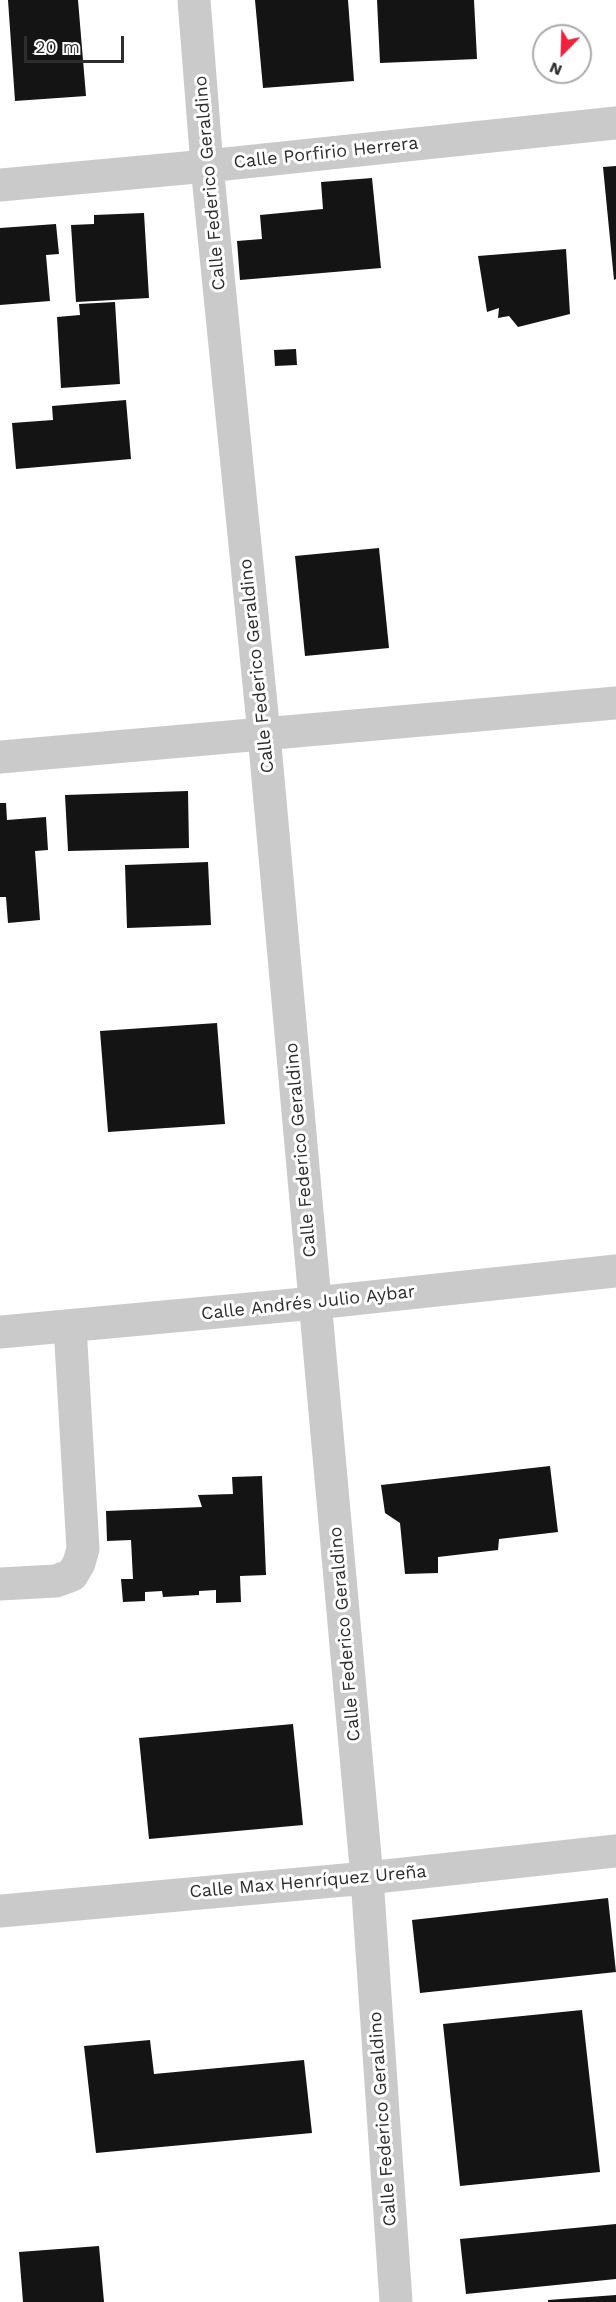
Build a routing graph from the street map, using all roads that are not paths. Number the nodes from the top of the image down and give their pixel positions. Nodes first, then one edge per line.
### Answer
1 (194, 0) edge
2 (616, 123) edge
3 (207, 166) junction
4 (0, 185) edge
5 (616, 703) edge
6 (264, 734) junction
7 (0, 757) edge
8 (616, 1271) edge
9 (315, 1303) junction
10 (70, 1326) junction
11 (0, 1332) edge
12 (0, 1584) edge
13 (616, 1851) edge
14 (367, 1878) junction
15 (0, 1911) edge
16 (396, 2302) edge

1 - 3 street, Calle Federico Geraldino
2 - 3 street, Calle Porfirio Herrera
3 - 4 street, Calle Porfirio Herrera
3 - 6 street, Calle Federico Geraldino
5 - 6 street
6 - 7 street
6 - 9 street, Calle Federico Geraldino
8 - 9 street, Calle Andrés Julio Aybar
9 - 10 street, Calle Andrés Julio Aybar
9 - 14 street, Calle Federico Geraldino
10 - 11 street, Calle Andrés Julio Aybar
10 - 12 street
13 - 14 street, Calle Max Henríquez Ureña
14 - 15 street, Calle Max Henríquez Ureña
14 - 16 street, Calle Federico Geraldino

